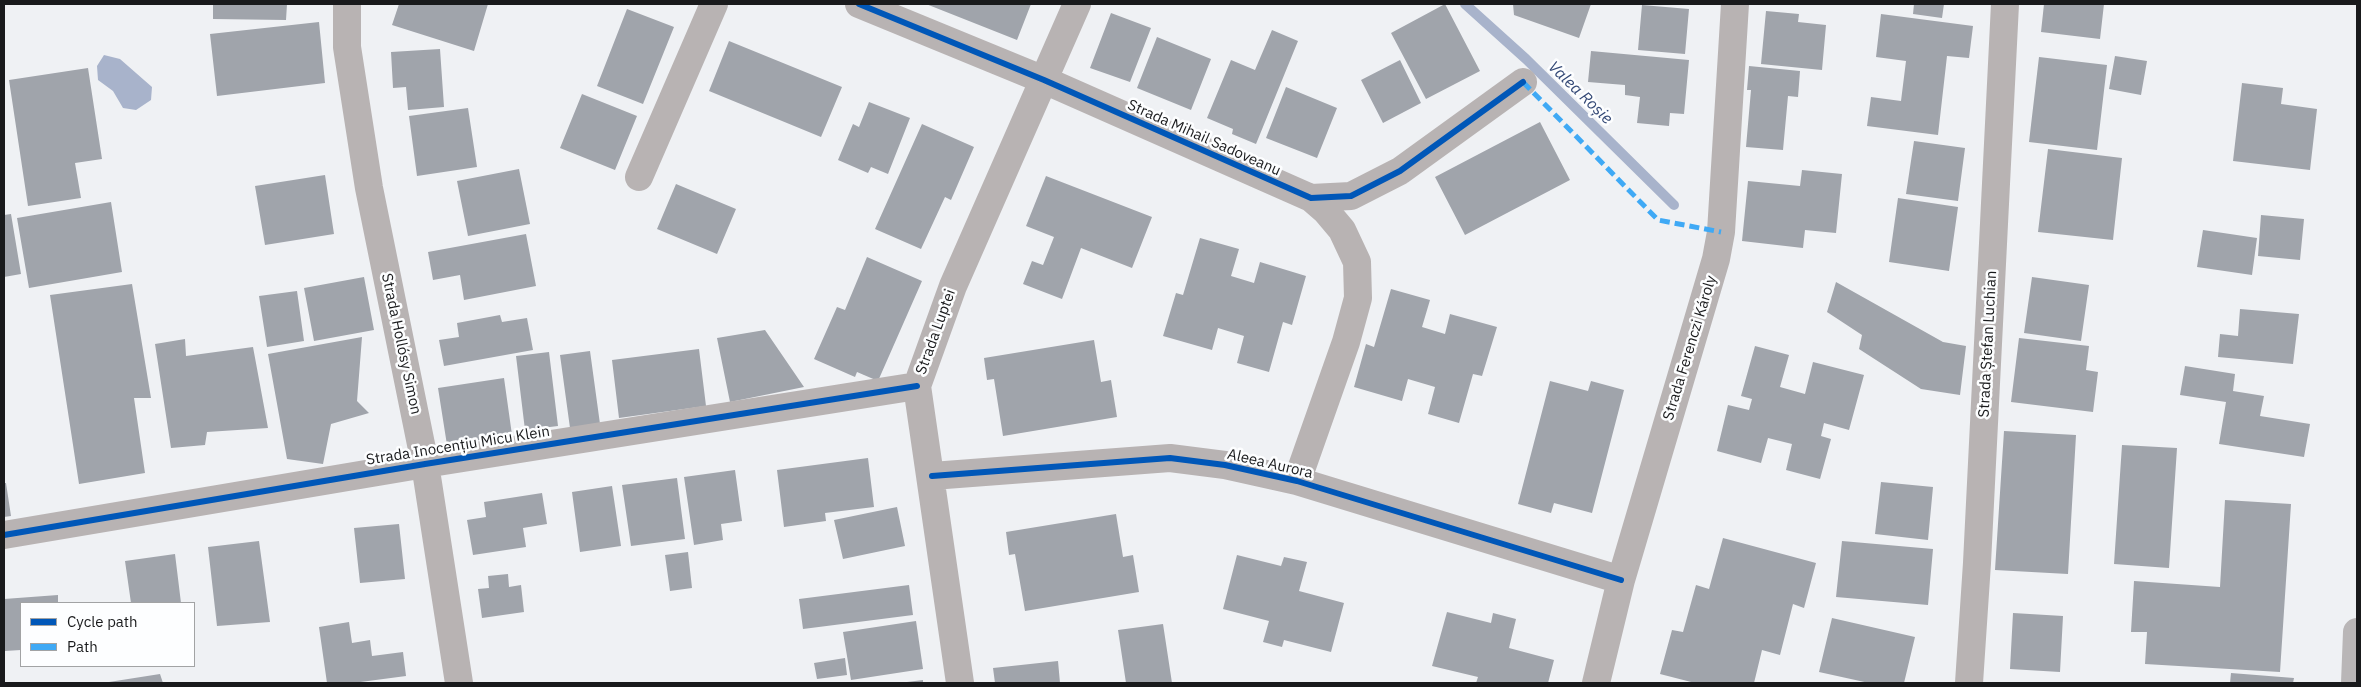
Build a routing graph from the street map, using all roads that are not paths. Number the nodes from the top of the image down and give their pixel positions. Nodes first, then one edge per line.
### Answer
1 (346, 4) edge
2 (714, 4) edge
3 (859, 4) edge
4 (1077, 4) edge
5 (1735, 4) edge
6 (2005, 4) edge
7 (1044, 80) junction
8 (1523, 82) dead end
9 (639, 177) dead end
10 (1311, 198) junction
11 (917, 386) junction
12 (425, 464) junction
13 (932, 476) junction
14 (1297, 481) junction
15 (4, 535) edge
16 (1621, 580) junction
17 (2357, 632) edge
18 (459, 683) edge
19 (960, 683) edge
20 (1596, 683) edge
21 (1969, 683) edge
22 (2355, 683) edge

1 - 12 street, Strada Hollósy Simon
2 - 9 street
3 - 7 street, Strada Mihail Sadoveanu
4 - 7 street, Strada Luptei
5 - 16 street, Strada Ferenczi Károly
6 - 21 street, Strada Ștefan Luchian
7 - 10 street, Strada Mihail Sadoveanu
7 - 11 street, Strada Luptei
8 - 10 street, Strada Mihail Sadoveanu
10 - 14 street, Aleea Aurora
11 - 12 street, Strada Inocențiu Micu Klein
11 - 13 street, Strada Luptei
12 - 15 street, Strada Inocențiu Micu Klein
12 - 18 street, Strada Hollósy Simon
13 - 14 street, Aleea Aurora
13 - 19 street, Strada Luptei
14 - 16 street, Aleea Aurora
16 - 20 street, Strada Ferenczi Károly
17 - 22 main road

